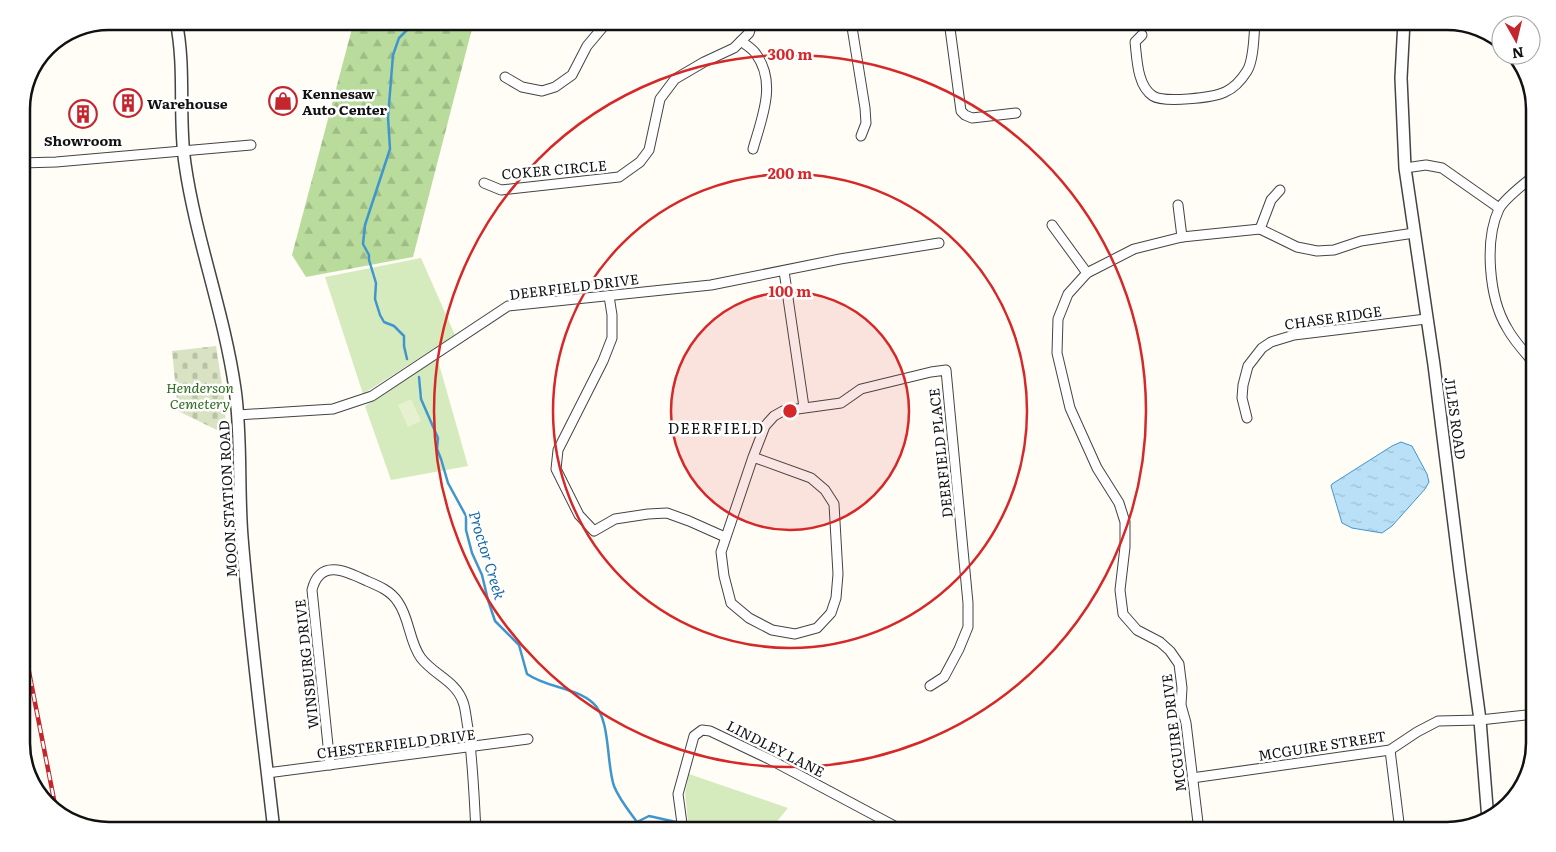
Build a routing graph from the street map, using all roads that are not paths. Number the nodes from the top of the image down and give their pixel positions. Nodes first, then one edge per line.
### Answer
1 (177, 30) edge
2 (600, 30) edge
3 (750, 30) edge
4 (852, 30) edge
5 (950, 30) edge
6 (1254, 30) edge
7 (1403, 30) edge
8 (1142, 35) dead end
9 (741, 41) junction
10 (505, 77) dead end
11 (1016, 113) dead end
12 (861, 136) dead end
13 (251, 144) dead end
14 (753, 148) dead end
15 (183, 150) junction
16 (30, 163) edge
17 (1405, 168) junction
18 (484, 182) dead end
19 (1526, 182) edge
20 (1280, 190) dead end
21 (1178, 205) dead end
22 (1499, 208) junction
23 (1052, 225) dead end
24 (1260, 229) junction
25 (1414, 233) junction
26 (1182, 237) junction
27 (939, 243) dead end
28 (784, 271) junction
29 (1087, 273) junction
30 (609, 296) junction
31 (1426, 319) junction
32 (1526, 353) edge
33 (804, 407) junction
34 (238, 415) junction
35 (1247, 418) dead end
36 (753, 457) junction
37 (725, 537) junction
38 (930, 686) dead end
39 (1526, 715) edge
40 (1480, 720) junction
41 (528, 740) dead end
42 (470, 747) junction
43 (1390, 750) junction
44 (330, 765) junction
45 (267, 773) junction
46 (1192, 778) junction
47 (1487, 810) edge
48 (273, 822) edge
49 (475, 822) edge
50 (682, 822) edge
51 (887, 822) edge
52 (1198, 822) edge
53 (1399, 822) edge

1 - 15 street, MOON STATION ROAD
2 - 10 street
3 - 9 street, COKER CIRCLE
4 - 12 street
5 - 11 street
6 - 8 street
7 - 17 street, JILES ROAD
9 - 14 street
9 - 18 street, COKER CIRCLE
13 - 15 street
15 - 16 street
15 - 34 street, MOON STATION ROAD
17 - 22 street
17 - 25 street, JILES ROAD
19 - 22 street
20 - 24 street
21 - 26 street
22 - 32 street
23 - 29 street
24 - 25 street
24 - 26 street, MCGUIRE DRIVE
25 - 31 street, JILES ROAD
26 - 29 street, MCGUIRE DRIVE
27 - 28 street, DEERFIELD DRIVE
28 - 30 street, DEERFIELD DRIVE
28 - 33 street
29 - 46 street, MCGUIRE DRIVE
30 - 34 street, DEERFIELD DRIVE
30 - 37 street
31 - 35 street, CHASE RIDGE
31 - 40 street, JILES ROAD
33 - 36 street, DEERFIELD PLACE
33 - 38 street, DEERFIELD PLACE
34 - 45 street, MOON STATION ROAD
36 - 37 street, DEERFIELD PLACE
36 - 37 street, DEERFIELD PLACE
39 - 40 street, MCGUIRE STREET
40 - 43 street, MCGUIRE STREET
40 - 47 street, JILES ROAD
41 - 42 street, CHESTERFIELD DRIVE
42 - 44 street, CHESTERFIELD DRIVE
42 - 44 street, WINSBURG DRIVE
42 - 49 street, WINSBURG DRIVE
43 - 46 street, MCGUIRE STREET
43 - 53 street
44 - 45 street, CHESTERFIELD DRIVE
45 - 48 street, MOON STATION ROAD
46 - 52 street, MCGUIRE DRIVE
50 - 51 street, LINDLEY LANE

